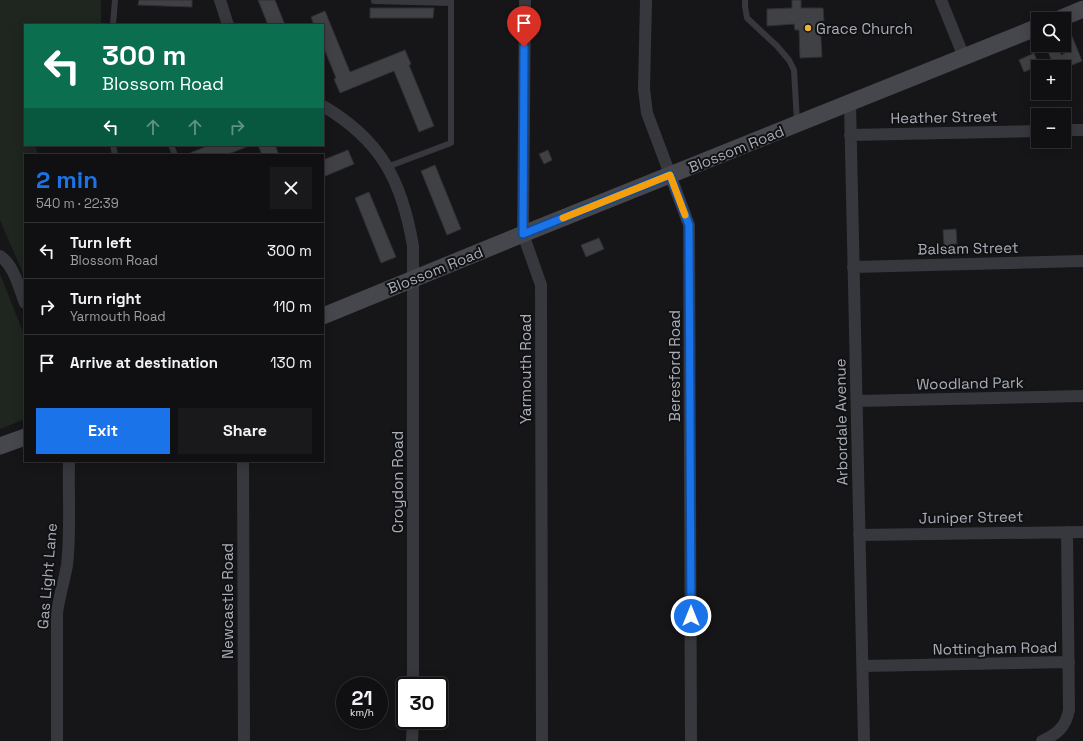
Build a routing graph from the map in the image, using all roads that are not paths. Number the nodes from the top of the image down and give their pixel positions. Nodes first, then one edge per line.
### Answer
1 (115, 0) edge
2 (220, 0) edge
3 (525, 0) edge
4 (646, 0) edge
5 (745, 0) edge
6 (941, 0) edge
7 (374, 1) edge
8 (451, 1) edge
9 (1083, 9) edge
10 (1071, 14) edge
11 (112, 24) edge
12 (228, 24) edge
13 (1031, 30) edge
14 (964, 57) junction
15 (850, 103) junction
16 (324, 107) edge
17 (797, 124) junction
18 (1071, 130) edge
19 (1083, 130) edge
20 (1031, 131) edge
21 (850, 135) junction
22 (387, 168) junction
23 (670, 175) junction
24 (523, 234) junction
25 (0, 256) edge
26 (1083, 261) edge
27 (853, 267) junction
28 (413, 278) junction
29 (24, 300) edge
30 (324, 315) edge
31 (1083, 396) edge
32 (857, 401) junction
33 (24, 436) edge
34 (0, 446) edge
35 (69, 462) edge
36 (242, 462) edge
37 (1067, 532) junction
38 (1083, 532) edge
39 (859, 535) junction
40 (1069, 662) junction
41 (863, 666) junction
42 (412, 677) edge
43 (412, 729) edge
44 (57, 741) edge
45 (244, 741) edge
46 (412, 741) edge
47 (542, 741) edge
48 (691, 741) edge
49 (864, 741) edge
50 (1042, 741) edge

1 - 11 lane
2 - 12 street
3 - 24 street, Yarmouth Road
4 - 23 street, Beresford Road
5 - 17 lane
6 - 14 street
7 - 8 lane
8 - 22 lane
9 - 10 street
13 - 14 street, Blossom Road
14 - 15 street, Blossom Road
15 - 17 street, Blossom Road
15 - 21 street, Arbordale Avenue
16 - 22 street, Croydon Road
17 - 23 street, Blossom Road
18 - 19 street
20 - 21 street, Heather Street
21 - 27 street, Arbordale Avenue
22 - 28 street, Croydon Road
23 - 24 street, Blossom Road
23 - 48 street, Beresford Road
24 - 28 street, Blossom Road
24 - 47 street, Yarmouth Road
25 - 29 street
26 - 27 street, Balsam Street
27 - 32 street, Arbordale Avenue
28 - 30 street, Blossom Road
28 - 42 street, Croydon Road
31 - 32 street, Woodland Park
32 - 39 street, Arbordale Avenue
33 - 34 street
35 - 44 street, Gas Light Lane
36 - 45 street, Newcastle Road
37 - 38 street, Juniper Street
37 - 39 street, Juniper Street
37 - 40 street, Nottingham Road
39 - 41 street, Arbordale Avenue
40 - 41 street, Nottingham Road
40 - 50 street
41 - 49 street, Arbordale Avenue
43 - 46 street

